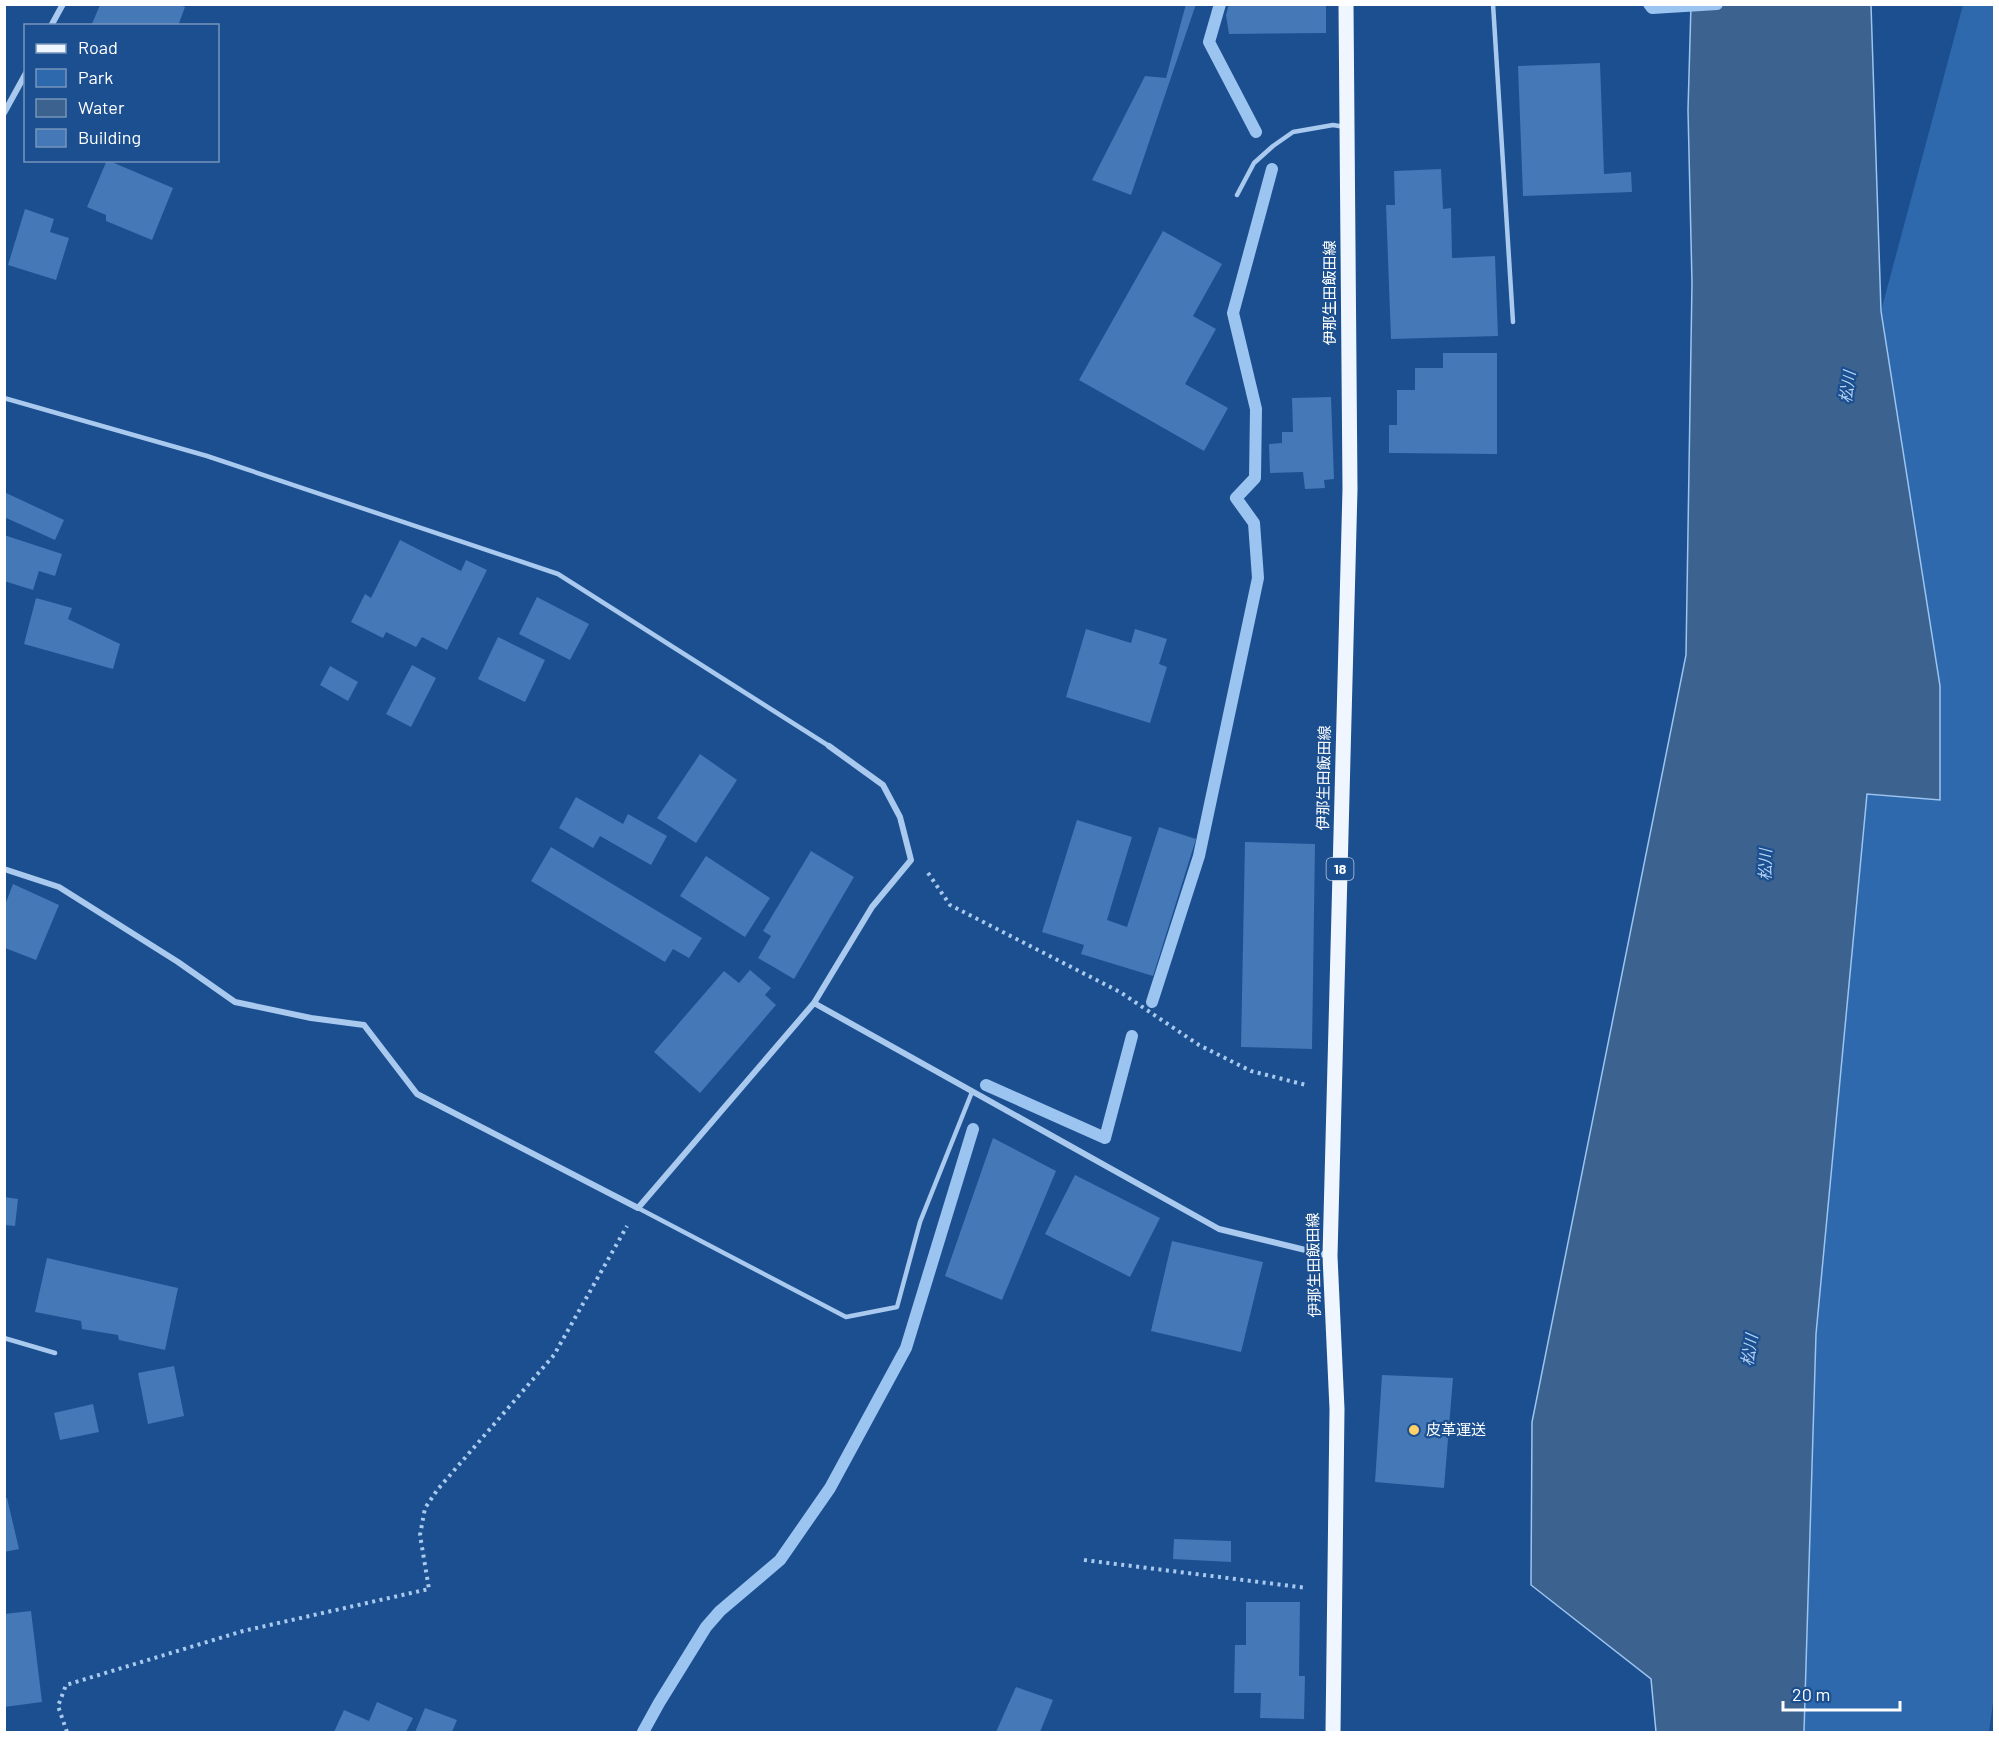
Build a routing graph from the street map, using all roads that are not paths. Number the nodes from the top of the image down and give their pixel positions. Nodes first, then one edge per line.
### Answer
1 (63, 4) edge
2 (1346, 4) edge
3 (1493, 4) edge
4 (52, 24) edge
5 (24, 77) edge
6 (4, 113) edge
7 (1347, 127) junction
8 (1237, 195) dead end
9 (1513, 322) dead end
10 (4, 398) edge
11 (829, 746) joint
12 (4, 869) edge
13 (814, 1003) junction
14 (972, 1092) junction
15 (638, 1208) junction
16 (1330, 1256) junction
17 (4, 1338) edge
18 (55, 1353) dead end
19 (1333, 1732) edge

1 - 4 street
2 - 7 main road, 伊那生田飯田線 / 18
3 - 9 lane
5 - 6 street
7 - 8 lane
7 - 16 main road, 伊那生田飯田線 / 18
10 - 11 lane
11 - 13 street
12 - 15 street
13 - 14 street
13 - 15 street
14 - 15 lane
14 - 16 street
16 - 19 main road, 伊那生田飯田線 / 18
17 - 18 lane

